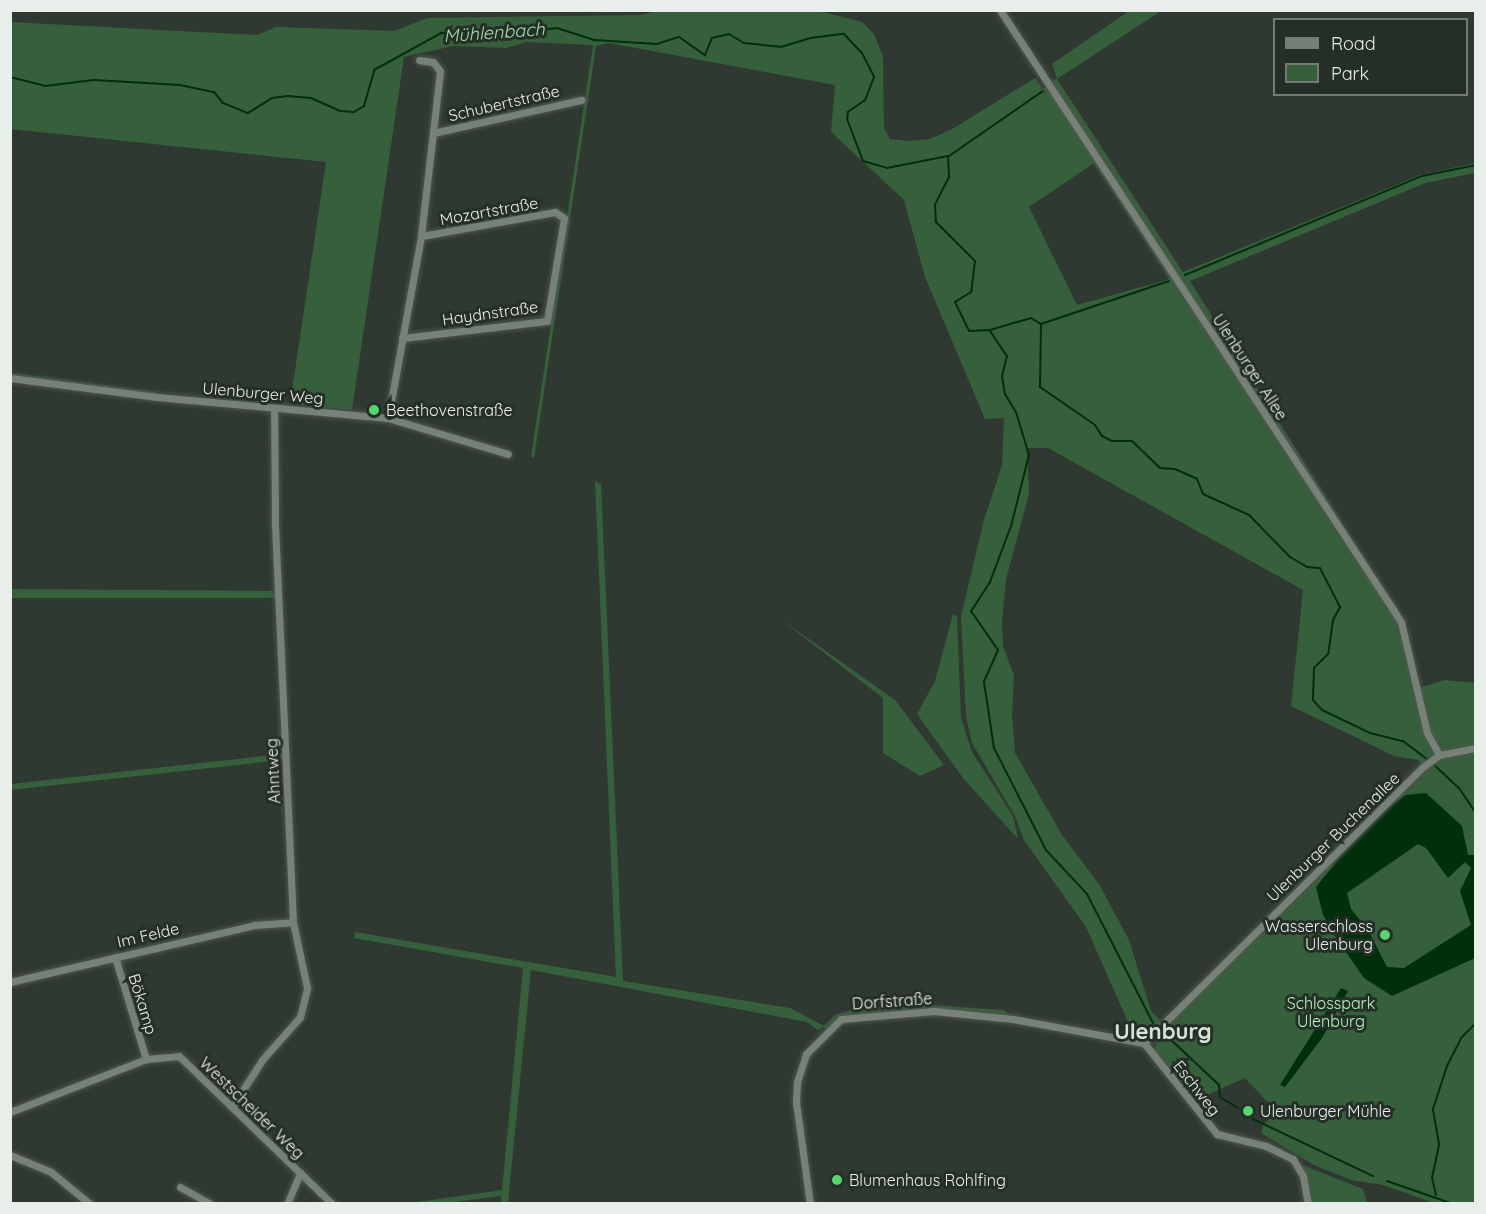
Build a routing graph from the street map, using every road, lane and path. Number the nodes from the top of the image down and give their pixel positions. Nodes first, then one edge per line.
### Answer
1 (1000, 10) edge
2 (419, 60) dead end
3 (581, 100) dead end
4 (433, 133) junction
5 (561, 213) joint
6 (421, 236) junction
7 (402, 338) junction
8 (10, 378) edge
9 (274, 408) junction
10 (388, 418) junction
11 (508, 454) dead end
12 (1476, 748) edge
13 (1439, 755) junction
14 (293, 922) junction
15 (115, 957) junction
16 (10, 982) edge
17 (1144, 1043) junction
18 (146, 1059) junction
19 (232, 1107) junction
20 (10, 1112) edge
21 (10, 1155) edge
22 (300, 1173) junction
23 (180, 1187) dead end
24 (90, 1203) edge
25 (211, 1203) edge
26 (287, 1203) edge
27 (332, 1203) edge
28 (810, 1203) edge
29 (1308, 1203) edge

1 - 13 street, Ulenburger Allee
2 - 4 street
3 - 4 street, Schubertstraße
4 - 6 street
5 - 6 street, Mozartstraße
5 - 7 street, Haydnstraße
6 - 7 street
7 - 10 street
8 - 9 street, Ulenburger Weg
9 - 10 street, Ulenburger Weg
9 - 14 street, Ahntweg
10 - 11 street, Ulenburger Weg
12 - 13 street, Ulenburger Buchenallee
13 - 17 street, Ulenburger Buchenallee
14 - 15 street, Im Felde
14 - 19 street, Ahntweg
15 - 16 street, Im Felde
15 - 18 street, Bökamp
17 - 28 street, Dorfstraße
17 - 29 street, Eschweg
18 - 19 street, Westscheider Weg
18 - 20 street, Westscheider Weg
19 - 22 street, Westscheider Weg
21 - 24 street
22 - 26 street
22 - 27 street, Westscheider Weg
23 - 25 street

